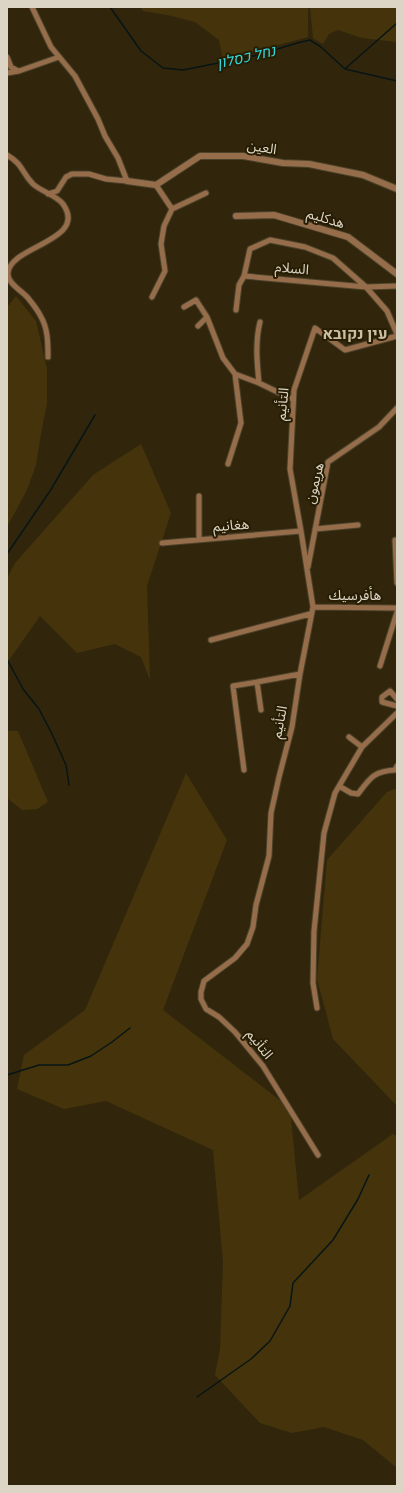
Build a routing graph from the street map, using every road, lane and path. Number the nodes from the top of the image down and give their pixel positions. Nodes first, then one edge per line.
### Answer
1 (32, 7) edge
2 (7, 57) edge
3 (59, 57) junction
4 (19, 71) junction
5 (7, 72) edge
6 (7, 155) edge
7 (127, 181) junction
8 (156, 185) junction
9 (397, 189) edge
10 (206, 193) dead end
11 (48, 194) junction
12 (172, 209) junction
13 (236, 216) dead end
14 (7, 273) edge
15 (397, 274) edge
16 (244, 276) junction
17 (397, 286) edge
18 (366, 287) junction
19 (152, 297) dead end
20 (184, 307) dead end
21 (236, 310) dead end
22 (207, 317) junction
23 (260, 322) dead end
24 (198, 326) dead end
25 (397, 335) edge
26 (48, 357) dead end
27 (235, 374) junction
28 (259, 383) junction
29 (292, 399) junction
30 (397, 408) edge
31 (228, 464) dead end
32 (199, 496) dead end
33 (358, 524) dead end
34 (315, 529) junction
35 (302, 531) junction
36 (199, 540) junction
37 (395, 540) dead end
38 (162, 543) dead end
39 (307, 571) junction
40 (397, 583) edge
41 (313, 607) junction
42 (397, 608) edge
43 (397, 612) edge
44 (310, 614) junction
45 (211, 640) dead end
46 (380, 666) dead end
47 (300, 674) junction
48 (257, 682) junction
49 (397, 699) edge
50 (397, 706) edge
51 (262, 710) dead end
52 (396, 717) edge
53 (349, 737) dead end
54 (362, 747) junction
55 (397, 766) edge
56 (244, 770) dead end
57 (339, 786) junction
58 (317, 1008) dead end
59 (318, 1155) dead end

1 - 3 street
2 - 4 street
3 - 4 street
3 - 7 street
4 - 5 street
6 - 11 street
7 - 8 street
7 - 11 street
8 - 9 street, العين
8 - 12 street
10 - 12 street
11 - 14 street
12 - 19 street
13 - 15 street, هدكليم
14 - 26 street
16 - 18 street, السلام
16 - 18 street
16 - 21 street
17 - 18 street, السلام
18 - 25 street
20 - 22 street
22 - 24 street
22 - 27 street
23 - 28 street
25 - 29 street, التأنيم
27 - 28 street
27 - 31 street
28 - 29 street
29 - 35 street, التأنيم
30 - 34 street, هريمون
32 - 36 street
33 - 34 street
34 - 39 street, هريمون
35 - 36 street, هغانيم
35 - 39 street, التأنيم
36 - 38 street, هغانيم
37 - 40 street
39 - 41 street, التأنيم
41 - 42 street, هأفرسيك
41 - 44 street, التأنيم
43 - 46 street
44 - 45 street
44 - 47 street, التأنيم
47 - 48 street
47 - 59 street, التأنيم
48 - 51 street
48 - 56 street
49 - 50 street
52 - 54 street
53 - 54 street
54 - 57 street
55 - 57 street
57 - 58 street

